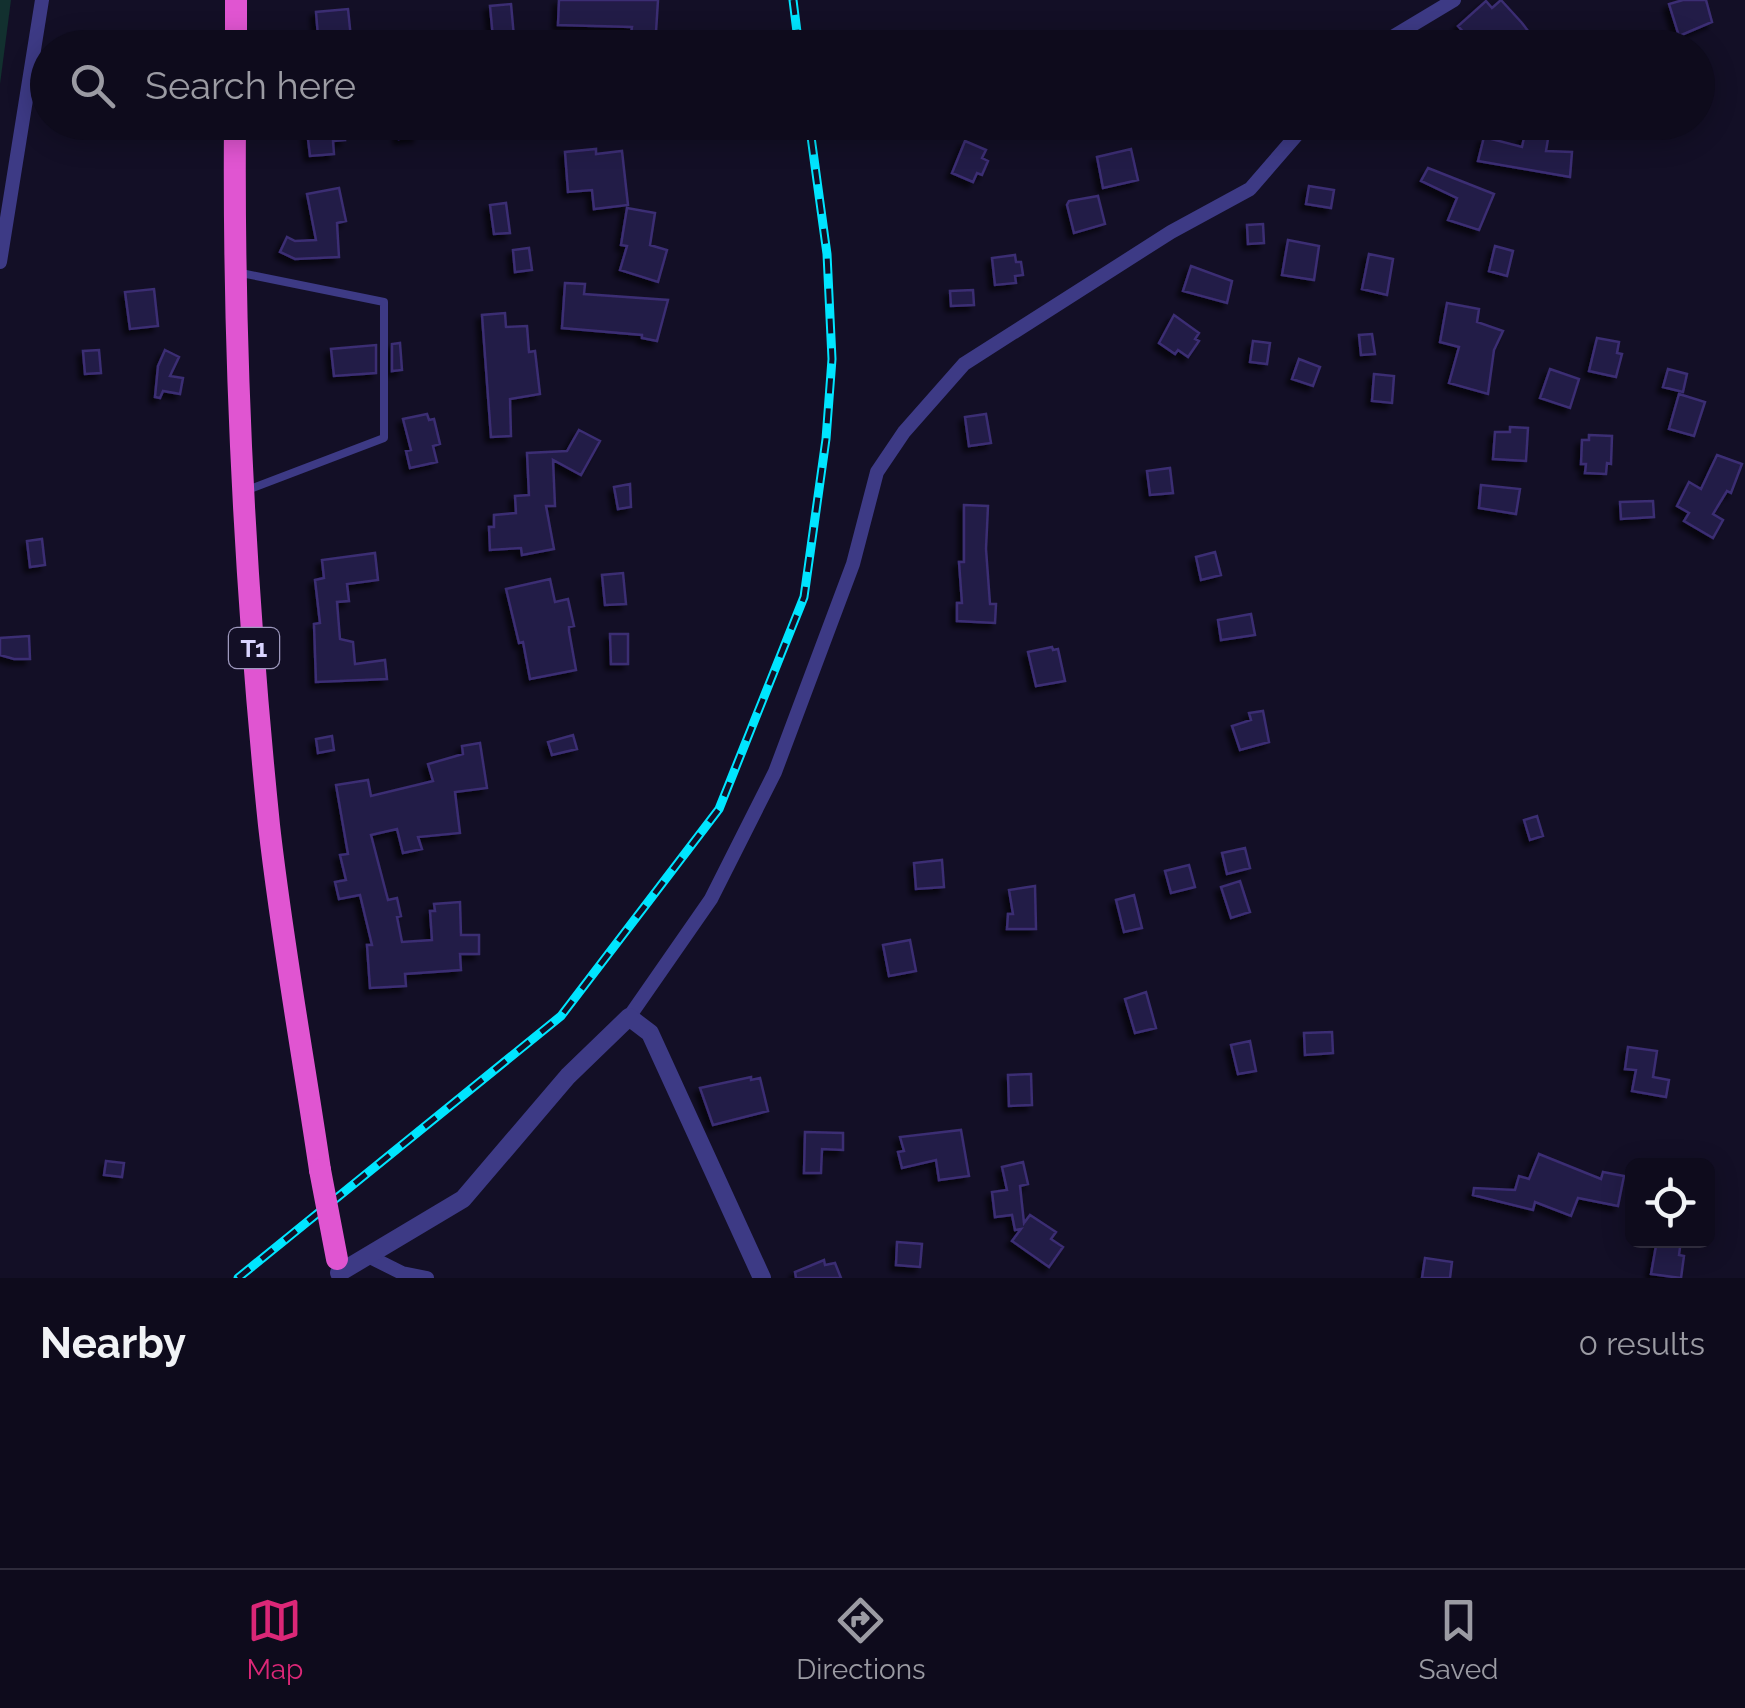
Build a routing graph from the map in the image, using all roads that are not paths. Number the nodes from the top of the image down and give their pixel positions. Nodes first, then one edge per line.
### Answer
1 (42, 0) edge
2 (236, 0) edge
3 (1454, 0) edge
4 (37, 30) edge
5 (236, 30) edge
6 (1404, 30) edge
7 (30, 75) edge
8 (235, 140) edge
9 (1292, 140) edge
10 (0, 262) edge
11 (234, 272) junction
12 (240, 492) junction
13 (629, 1017) junction
14 (368, 1256) junction
15 (339, 1270) edge
16 (427, 1278) edge
17 (762, 1278) edge

1 - 4 street
2 - 5 highway
3 - 6 street
7 - 10 street
8 - 11 highway, T1
9 - 13 street
11 - 12 highway, T1
11 - 12 lane
12 - 15 highway, T1, bridge
13 - 14 street
13 - 17 street
14 - 15 street
14 - 16 street

